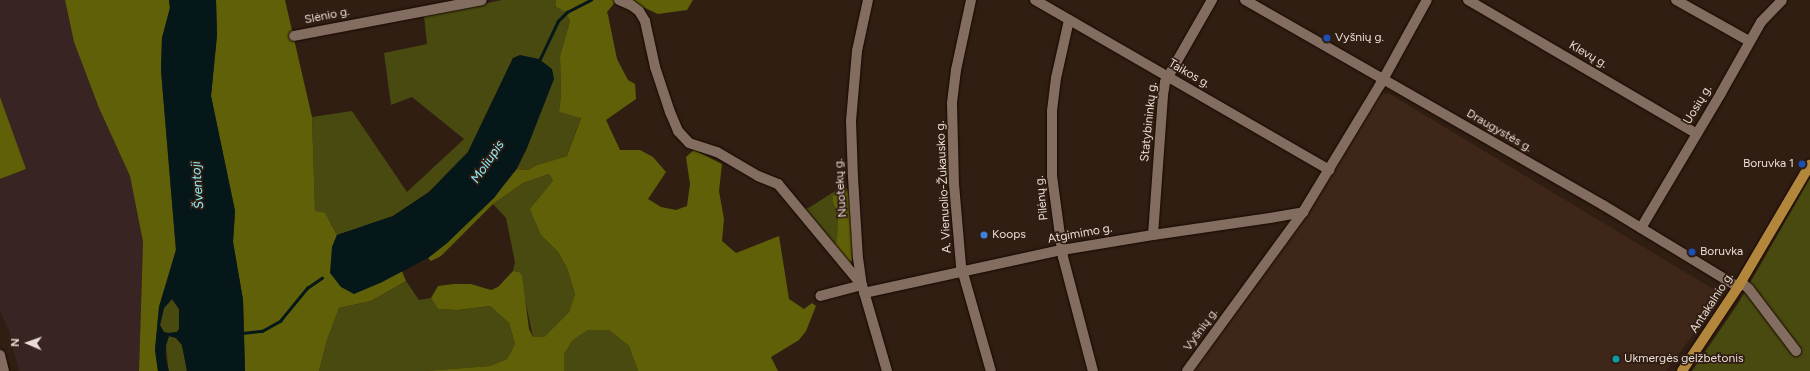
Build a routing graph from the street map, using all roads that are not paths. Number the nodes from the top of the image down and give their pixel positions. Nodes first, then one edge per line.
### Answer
1 (482, 0) edge
2 (619, 0) edge
3 (868, 0) edge
4 (971, 0) edge
5 (1035, 0) edge
6 (1212, 0) edge
7 (1245, 0) edge
8 (1427, 0) edge
9 (1468, 0) edge
10 (1676, 0) edge
11 (1782, 0) edge
12 (1069, 20) junction
13 (294, 36) dead end
14 (1749, 41) junction
15 (1167, 77) junction
16 (1383, 79) junction
17 (1696, 133) junction
18 (1810, 165) edge
19 (1329, 170) junction
20 (1303, 212) junction
21 (1641, 228) junction
22 (1153, 235) junction
23 (1062, 250) junction
24 (962, 270) junction
25 (1740, 284) junction
26 (863, 289) junction
27 (820, 296) dead end
28 (1796, 350) dead end
29 (0, 355) edge
30 (4, 371) edge
31 (887, 371) edge
32 (991, 371) edge
33 (1093, 371) edge
34 (1187, 371) edge
35 (1682, 371) edge

1 - 13 street, Slėnio g.
2 - 26 street
3 - 26 street, Nuotekų g.
4 - 24 street, A. Vienuolio-Žukausko g.
5 - 12 street, Taikos g.
6 - 15 street, Statybininkų g.
7 - 16 street, Draugystės g.
8 - 16 street, Vyšnių g.
9 - 17 street, Klevų g.
10 - 14 street
11 - 14 street, Uosių g.
12 - 15 street, Taikos g.
12 - 23 street, Pilėnų g.
14 - 17 street, Uosių g.
15 - 19 street, Taikos g.
15 - 22 street, Statybininkų g.
16 - 19 street, Vyšnių g.
16 - 21 street, Draugystės g.
17 - 21 street, Uosių g.
18 - 25 main road, Antakalnio g.
19 - 20 street, Vyšnių g.
20 - 22 street, Atgimimo g.
20 - 34 street, Vyšnių g.
21 - 25 street, Draugystės g.
22 - 23 street, Atgimimo g.
23 - 24 street, Atgimimo g.
23 - 33 street, Pilėnų g.
24 - 26 street, Atgimimo g.
24 - 32 street, A. Vienuolio-Žukausko g.
25 - 28 street, Draugystės g.
25 - 35 main road, Antakalnio g.
26 - 27 street, Atgimimo g.
26 - 31 street, Nuotekų g.
29 - 30 street

